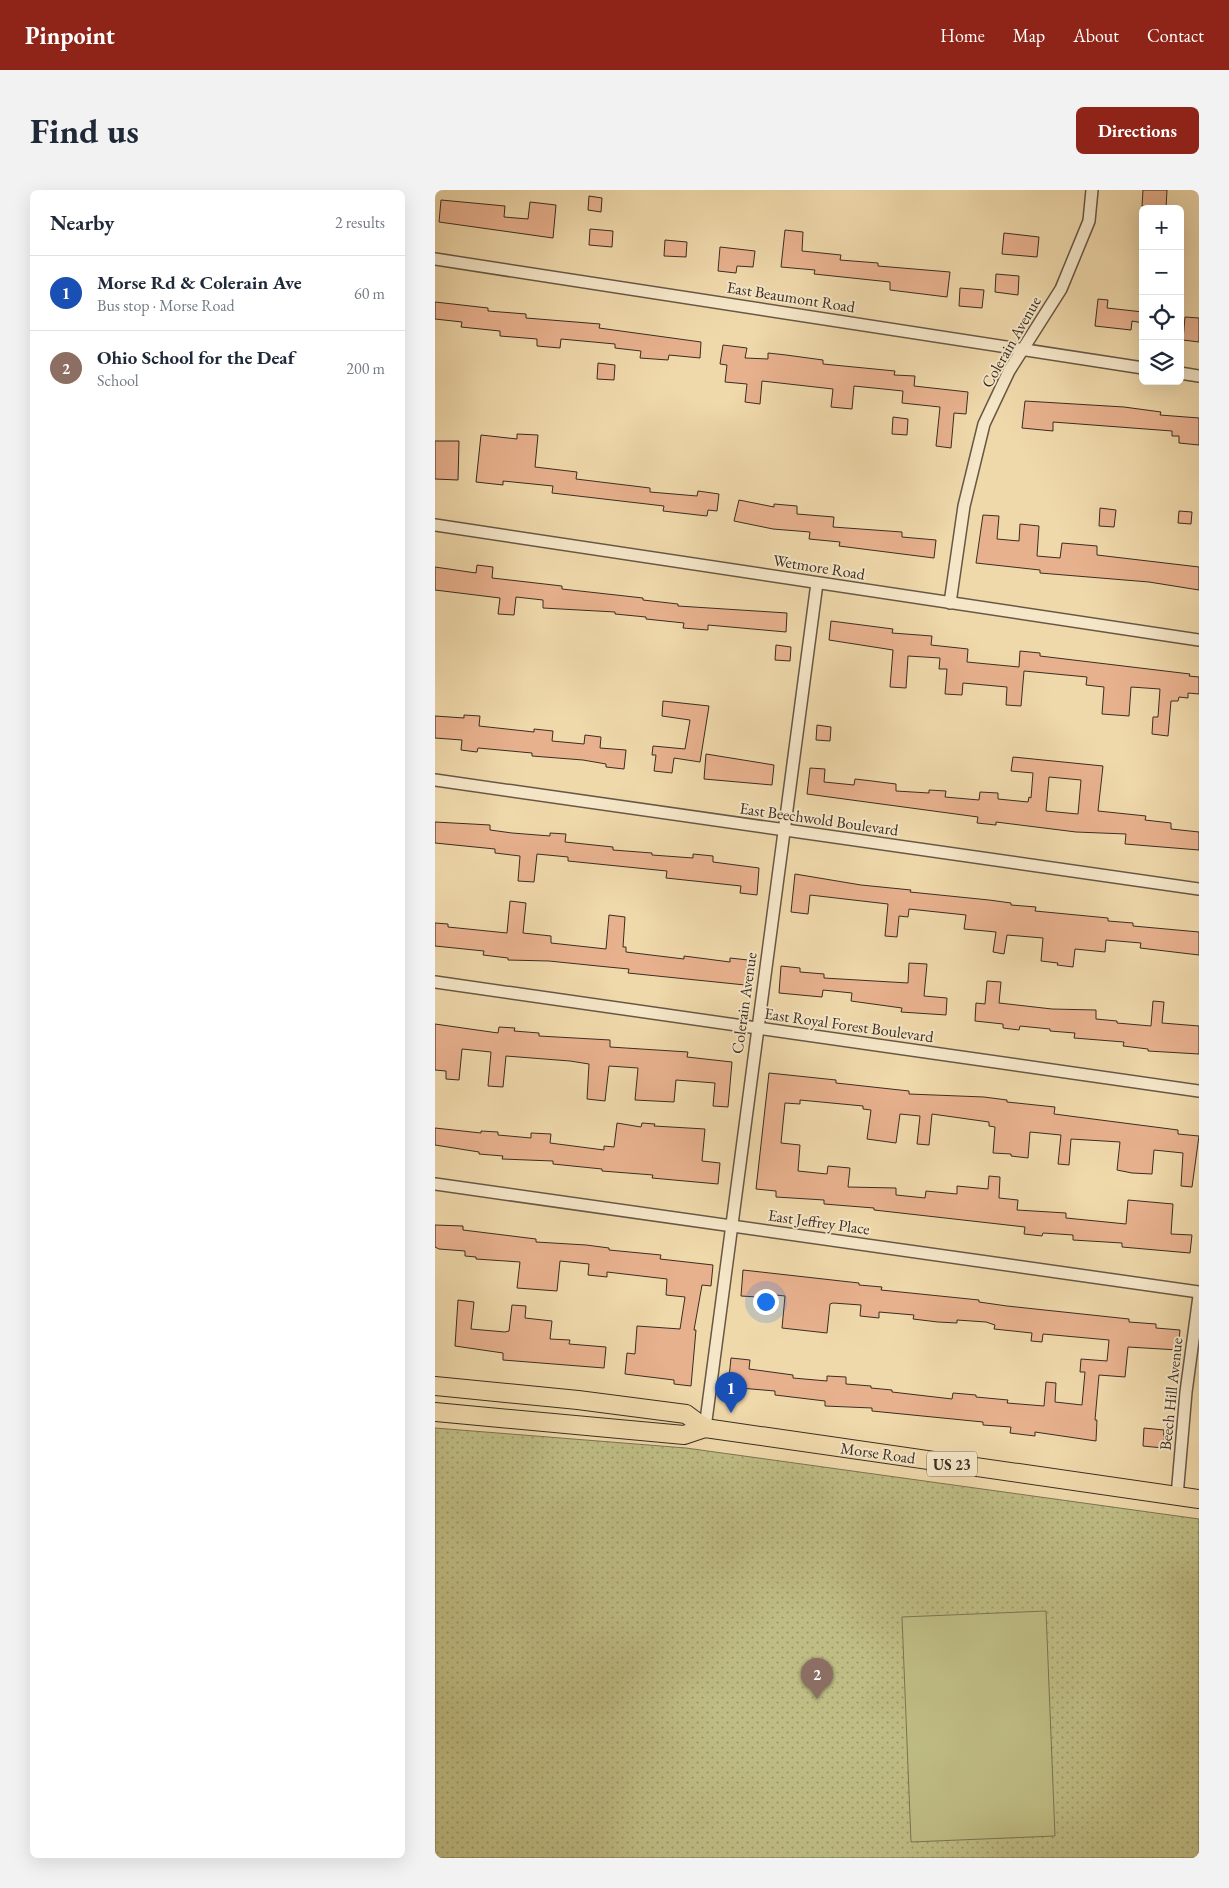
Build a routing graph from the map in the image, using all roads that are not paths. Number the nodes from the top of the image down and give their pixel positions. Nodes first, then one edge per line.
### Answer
1 (1092, 190) edge
2 (435, 259) edge
3 (1023, 349) junction
4 (1139, 367) edge
5 (1184, 374) edge
6 (1199, 376) edge
7 (435, 525) edge
8 (817, 583) junction
9 (950, 603) junction
10 (1199, 640) edge
11 (435, 780) edge
12 (783, 830) junction
13 (1199, 889) edge
14 (435, 982) edge
15 (757, 1028) junction
16 (1199, 1091) edge
17 (435, 1184) edge
18 (731, 1226) junction
19 (1199, 1294) edge
20 (435, 1386) edge
21 (435, 1412) edge
22 (705, 1428) junction
23 (1177, 1496) junction
24 (1199, 1499) edge

1 - 3 street, Colerain Avenue
2 - 3 street, East Beaumont Road
3 - 4 street, East Beaumont Road
3 - 9 street, Colerain Avenue
5 - 6 street
7 - 8 street, Wetmore Road
8 - 9 street, Wetmore Road
8 - 12 street, Colerain Avenue
9 - 10 street, Wetmore Road
11 - 12 street, East Beechwold Boulevard
12 - 13 street, East Beechwold Boulevard
12 - 15 street, Colerain Avenue
14 - 15 street, East Royal Forest Boulevard
15 - 16 street, East Royal Forest Boulevard
15 - 18 street, Colerain Avenue
17 - 18 street, East Jeffrey Place
18 - 19 street, East Jeffrey Place
18 - 22 street, Colerain Avenue
19 - 23 street, Beech Hill Avenue
20 - 22 main road, Morse Road / US 23
21 - 22 main road, Morse Road / US 23
22 - 23 main road, Morse Road / US 23
23 - 24 main road, Morse Road / US 23

